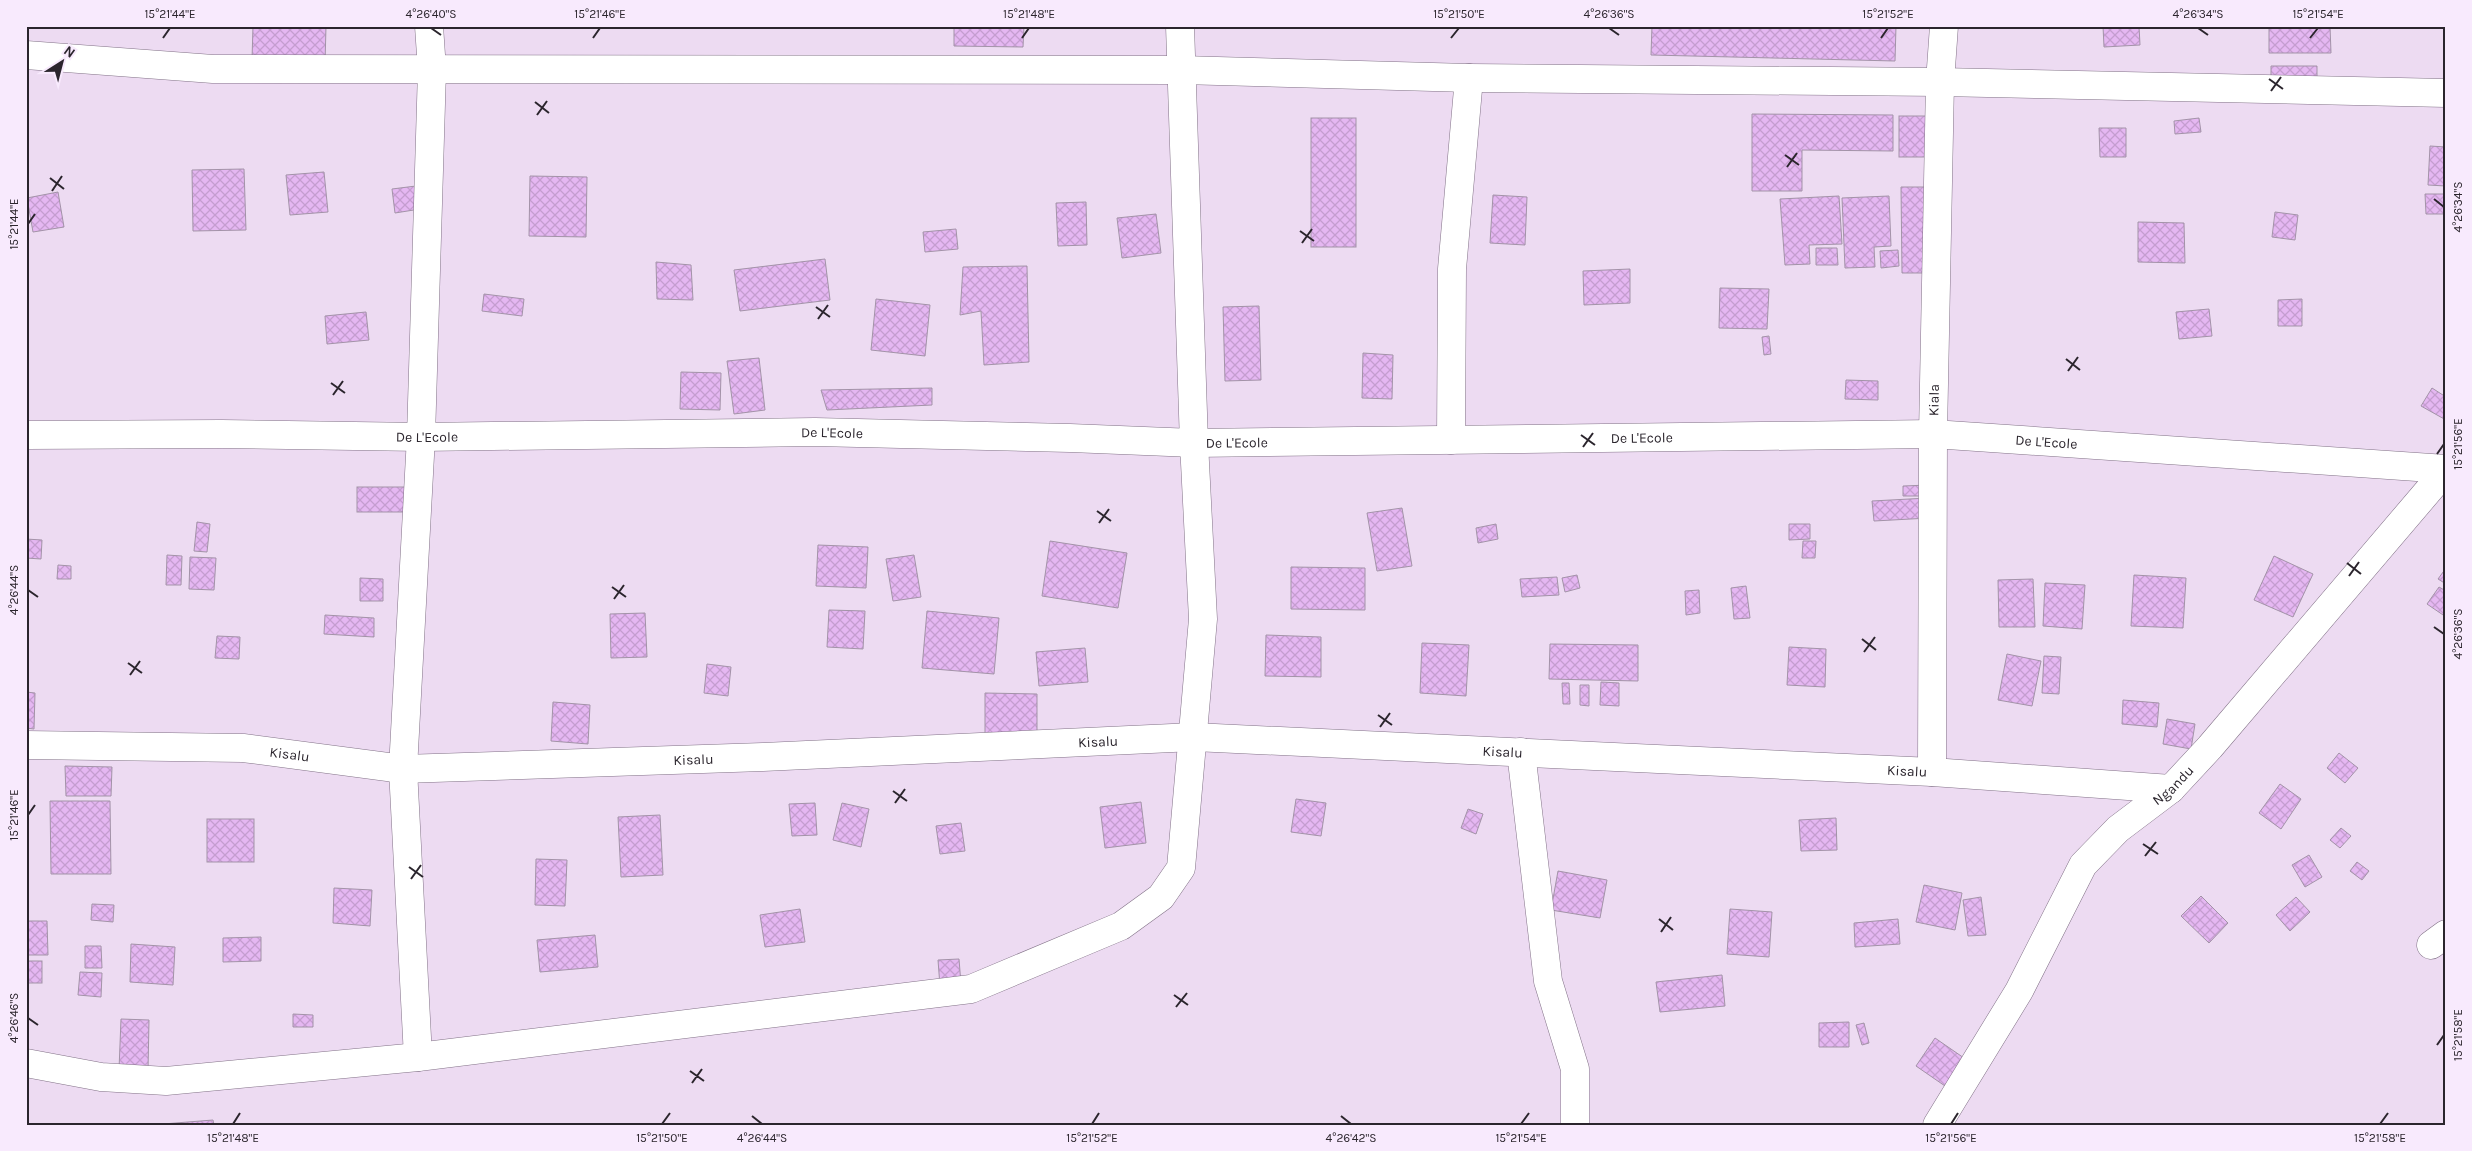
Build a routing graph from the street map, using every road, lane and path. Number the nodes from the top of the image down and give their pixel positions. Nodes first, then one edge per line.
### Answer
1 (429, 26) edge
2 (1180, 26) edge
3 (1944, 26) edge
4 (26, 55) edge
5 (432, 70) junction
6 (1180, 70) junction
7 (1469, 78) junction
8 (1940, 82) junction
9 (2446, 93) edge
10 (1933, 434) junction
11 (26, 435) edge
12 (421, 437) junction
13 (1451, 440) junction
14 (1194, 443) junction
15 (2446, 470) edge
16 (1194, 737) junction
17 (26, 745) edge
18 (1520, 752) junction
19 (404, 769) junction
20 (1932, 772) junction
21 (2170, 789) junction
22 (418, 1056) junction
23 (26, 1063) edge
24 (1575, 1125) edge
25 (1937, 1125) edge

1 - 5 street
2 - 6 street
3 - 8 street, Kiala
4 - 5 street
5 - 6 street
5 - 12 street
6 - 7 street
6 - 14 street
7 - 8 street
7 - 13 street
8 - 9 street
8 - 10 street, Kiala
10 - 13 street, De L'Ecole
10 - 15 street, De L'Ecole
10 - 20 street, Kiala
11 - 12 street, De L'Ecole
12 - 14 street, De L'Ecole
12 - 19 street
13 - 14 street, De L'Ecole
14 - 16 street
15 - 21 street, Ngandu
16 - 18 street, Kisalu
16 - 19 street, Kisalu
16 - 22 street
17 - 19 street, Kisalu
18 - 20 street, Kisalu
18 - 24 street
19 - 22 street
20 - 21 street, Kisalu
21 - 25 street, Ngandu
22 - 23 street

